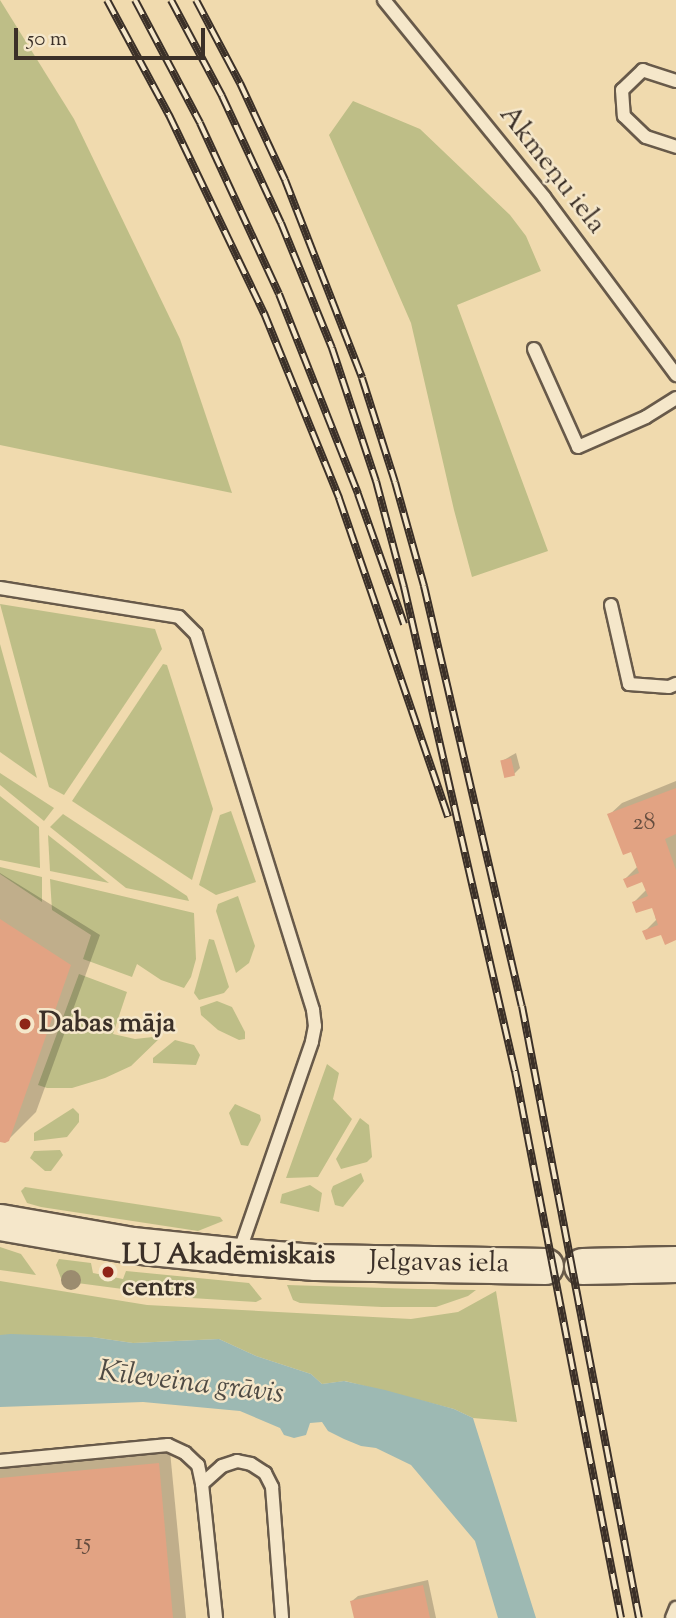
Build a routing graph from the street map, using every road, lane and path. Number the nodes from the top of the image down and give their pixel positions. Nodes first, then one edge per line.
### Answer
1 (384, 0) edge
2 (676, 81) edge
3 (676, 147) edge
4 (534, 349) dead end
5 (676, 375) edge
6 (676, 398) edge
7 (0, 588) edge
8 (611, 605) dead end
9 (676, 684) edge
10 (0, 1222) edge
11 (238, 1256) junction
12 (676, 1264) edge
13 (545, 1266) dead end
14 (582, 1266) dead end
15 (0, 1461) edge
16 (202, 1484) junction
17 (676, 1608) edge
18 (216, 1618) edge
19 (282, 1618) edge
20 (672, 1618) edge

1 - 5 lane, Akmeņu iela
2 - 3 lane
4 - 6 lane
7 - 11 lane
8 - 9 lane
10 - 11 main road, Jelgavas iela
11 - 13 main road, Jelgavas iela
12 - 14 main road
15 - 16 lane
16 - 18 lane
16 - 19 lane
17 - 20 lane

